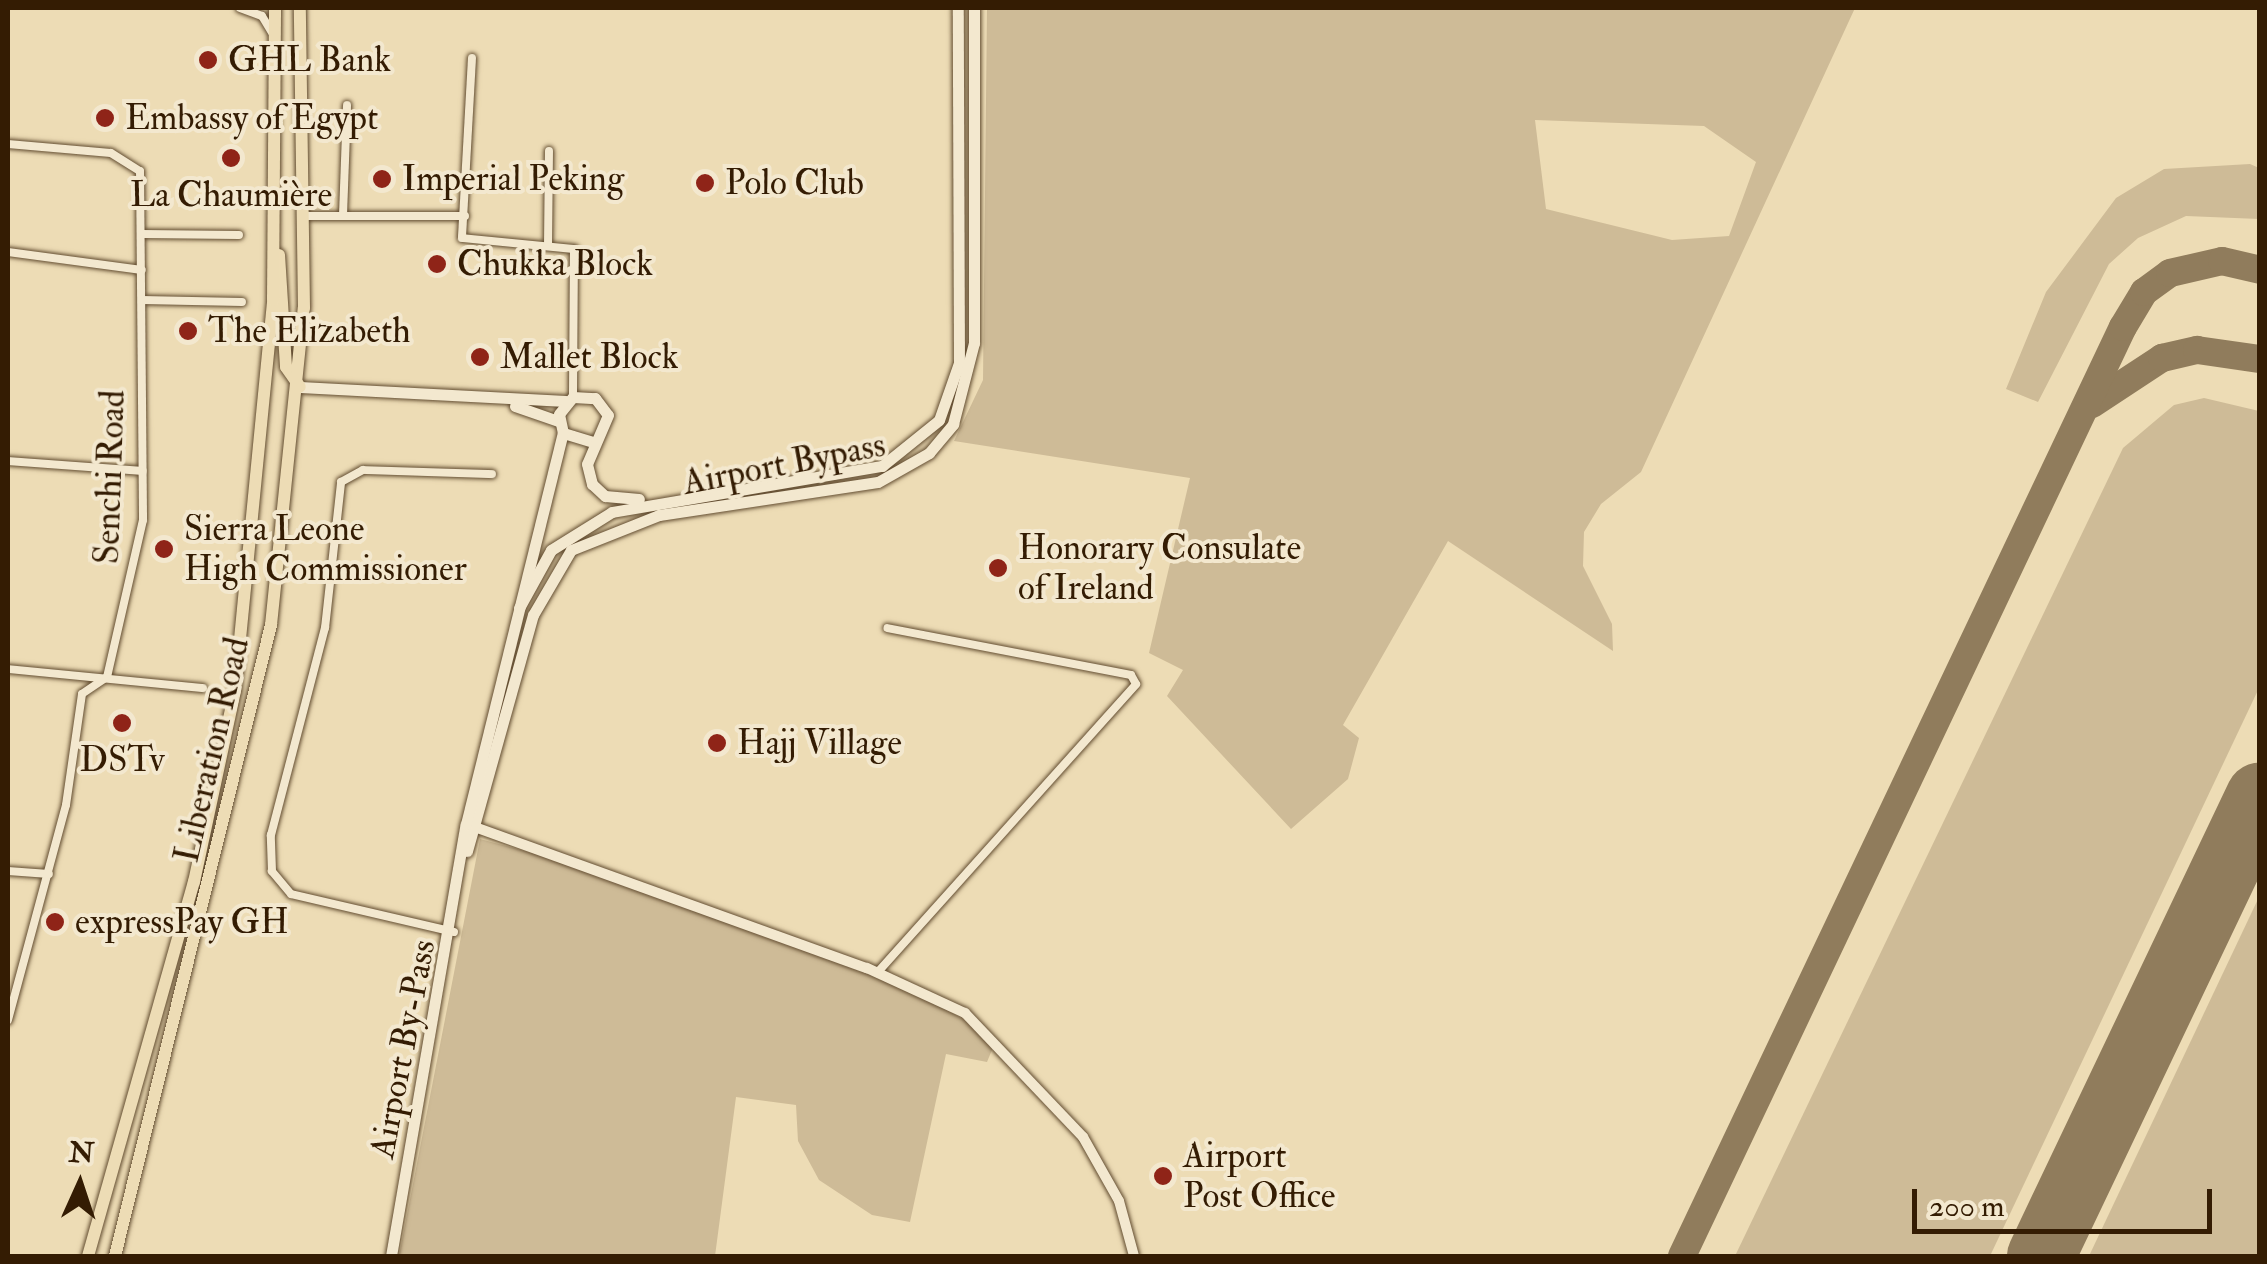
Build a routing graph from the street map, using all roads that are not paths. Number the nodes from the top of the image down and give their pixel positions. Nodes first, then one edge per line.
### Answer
1 (240, 8) edge
2 (275, 8) edge
3 (300, 8) edge
4 (958, 8) edge
5 (974, 8) edge
6 (276, 38) junction
7 (472, 58) dead end
8 (347, 105) dead end
9 (8, 144) edge
10 (549, 151) dead end
11 (343, 215) junction
12 (307, 216) junction
13 (464, 216) junction
14 (142, 234) junction
15 (239, 234) dead end
16 (274, 244) junction
17 (548, 246) junction
18 (8, 252) edge
19 (142, 270) junction
20 (142, 300) junction
21 (242, 302) dead end
22 (300, 387) junction
23 (570, 399) junction
24 (496, 401) junction
25 (560, 427) junction
26 (592, 442) junction
27 (8, 461) edge
28 (142, 471) junction
29 (492, 474) dead end
30 (651, 498) junction
31 (519, 608) junction
32 (533, 614) joint
33 (887, 628) dead end
34 (8, 670) edge
35 (107, 678) junction
36 (203, 688) dead end
37 (466, 824) junction
38 (480, 827) junction
39 (467, 851) junction
40 (8, 871) edge
41 (49, 874) junction
42 (454, 932) junction
43 (877, 972) junction
44 (8, 1020) edge
45 (87, 1254) edge
46 (115, 1256) edge
47 (391, 1256) edge
48 (1134, 1256) edge

1 - 6 street
2 - 6 highway, Liberation Road
3 - 12 highway, Liberation Road
4 - 30 main road, Airport Bypass
5 - 32 main road, Airport Bypass
6 - 16 highway, Liberation Road
7 - 13 street
8 - 11 street
9 - 14 street, Senchi Road
10 - 17 street
11 - 12 street
11 - 13 street
12 - 22 highway, Liberation Road
13 - 17 street
14 - 15 street
14 - 19 street, Senchi Road
16 - 22 highway
16 - 45 highway, Liberation Road
17 - 23 street
18 - 19 street
19 - 20 street, Senchi Road
20 - 21 street
20 - 28 street, Senchi Road
22 - 24 main road
22 - 46 highway, Liberation Road
23 - 24 main road
23 - 25 main road, Airport By-Pass
23 - 26 main road
24 - 25 main road
25 - 26 main road
25 - 31 main road, Airport By-Pass
26 - 30 main road
27 - 28 street
28 - 35 street, Senchi Road
29 - 42 street
30 - 31 main road, Airport Bypass
31 - 37 main road, Airport By-Pass
32 - 38 main road, Airport By-Pass
33 - 43 street
34 - 35 street
35 - 36 street
35 - 41 street, Senchi Road
37 - 38 street
37 - 39 main road, Airport By-Pass
38 - 39 main road, Airport By-Pass
38 - 43 street
39 - 42 main road, Airport By-Pass
40 - 41 street
41 - 44 street, Senchi Road
42 - 47 main road, Airport By-Pass
43 - 48 street

